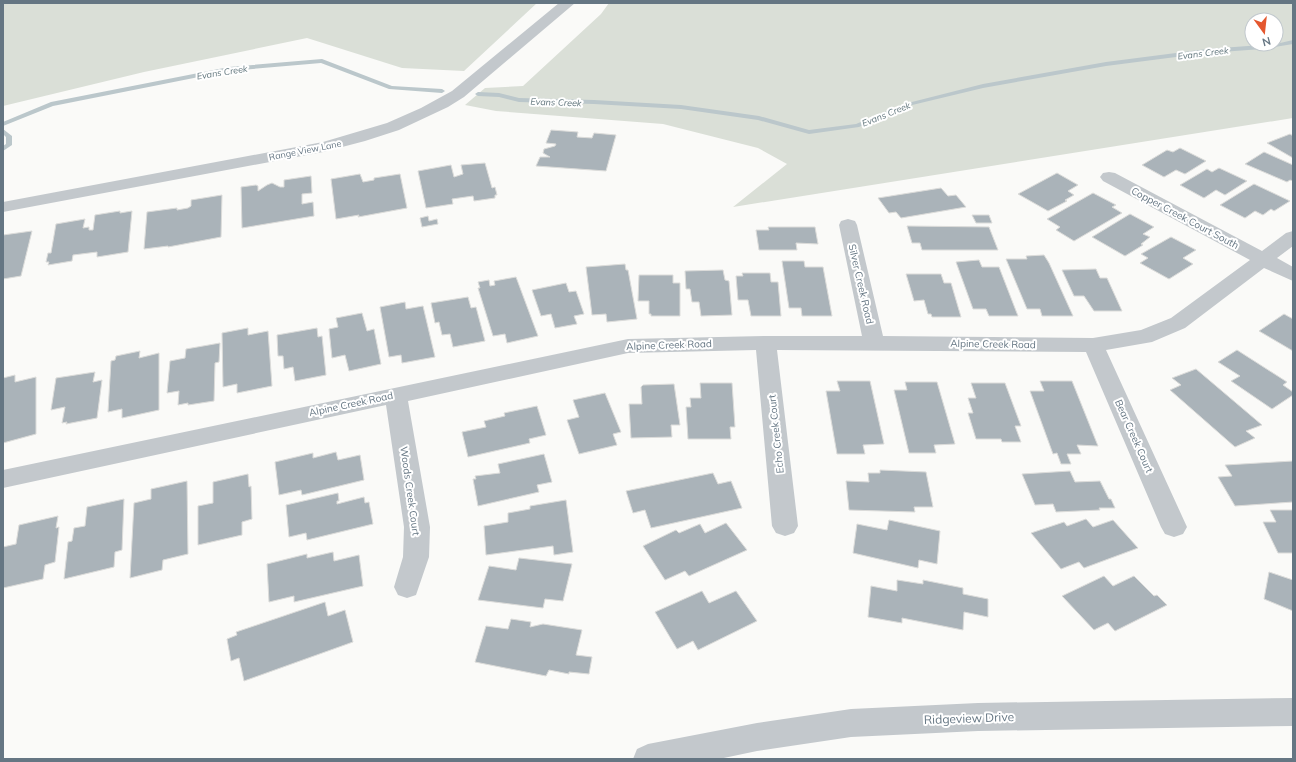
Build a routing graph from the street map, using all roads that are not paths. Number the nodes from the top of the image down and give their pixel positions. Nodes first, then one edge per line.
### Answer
1 (568, 3) edge
2 (1109, 177) dead end
3 (3, 207) edge
4 (848, 225) dead end
5 (1293, 236) edge
6 (1262, 258) junction
7 (1293, 275) edge
8 (766, 343) junction
9 (874, 343) junction
10 (1093, 345) junction
11 (396, 395) junction
12 (3, 479) edge
13 (785, 526) dead end
14 (1174, 527) dead end
15 (407, 587) dead end
16 (1293, 712) edge
17 (648, 759) edge

1 - 3 street, Range View Lane
2 - 6 street, Copper Creek Court South
4 - 9 street, Silver Creek Road
5 - 6 street, Alpine Creek Road
6 - 7 street, Copper Creek Court South
6 - 10 street, Alpine Creek Road
8 - 9 street, Alpine Creek Road
8 - 11 street, Alpine Creek Road
8 - 13 street, Echo Creek Court
9 - 10 street, Alpine Creek Road
10 - 14 street, Bear Creek Court
11 - 12 street, Alpine Creek Road
11 - 15 street, Woods Creek Court
16 - 17 street, Ridgeview Drive

